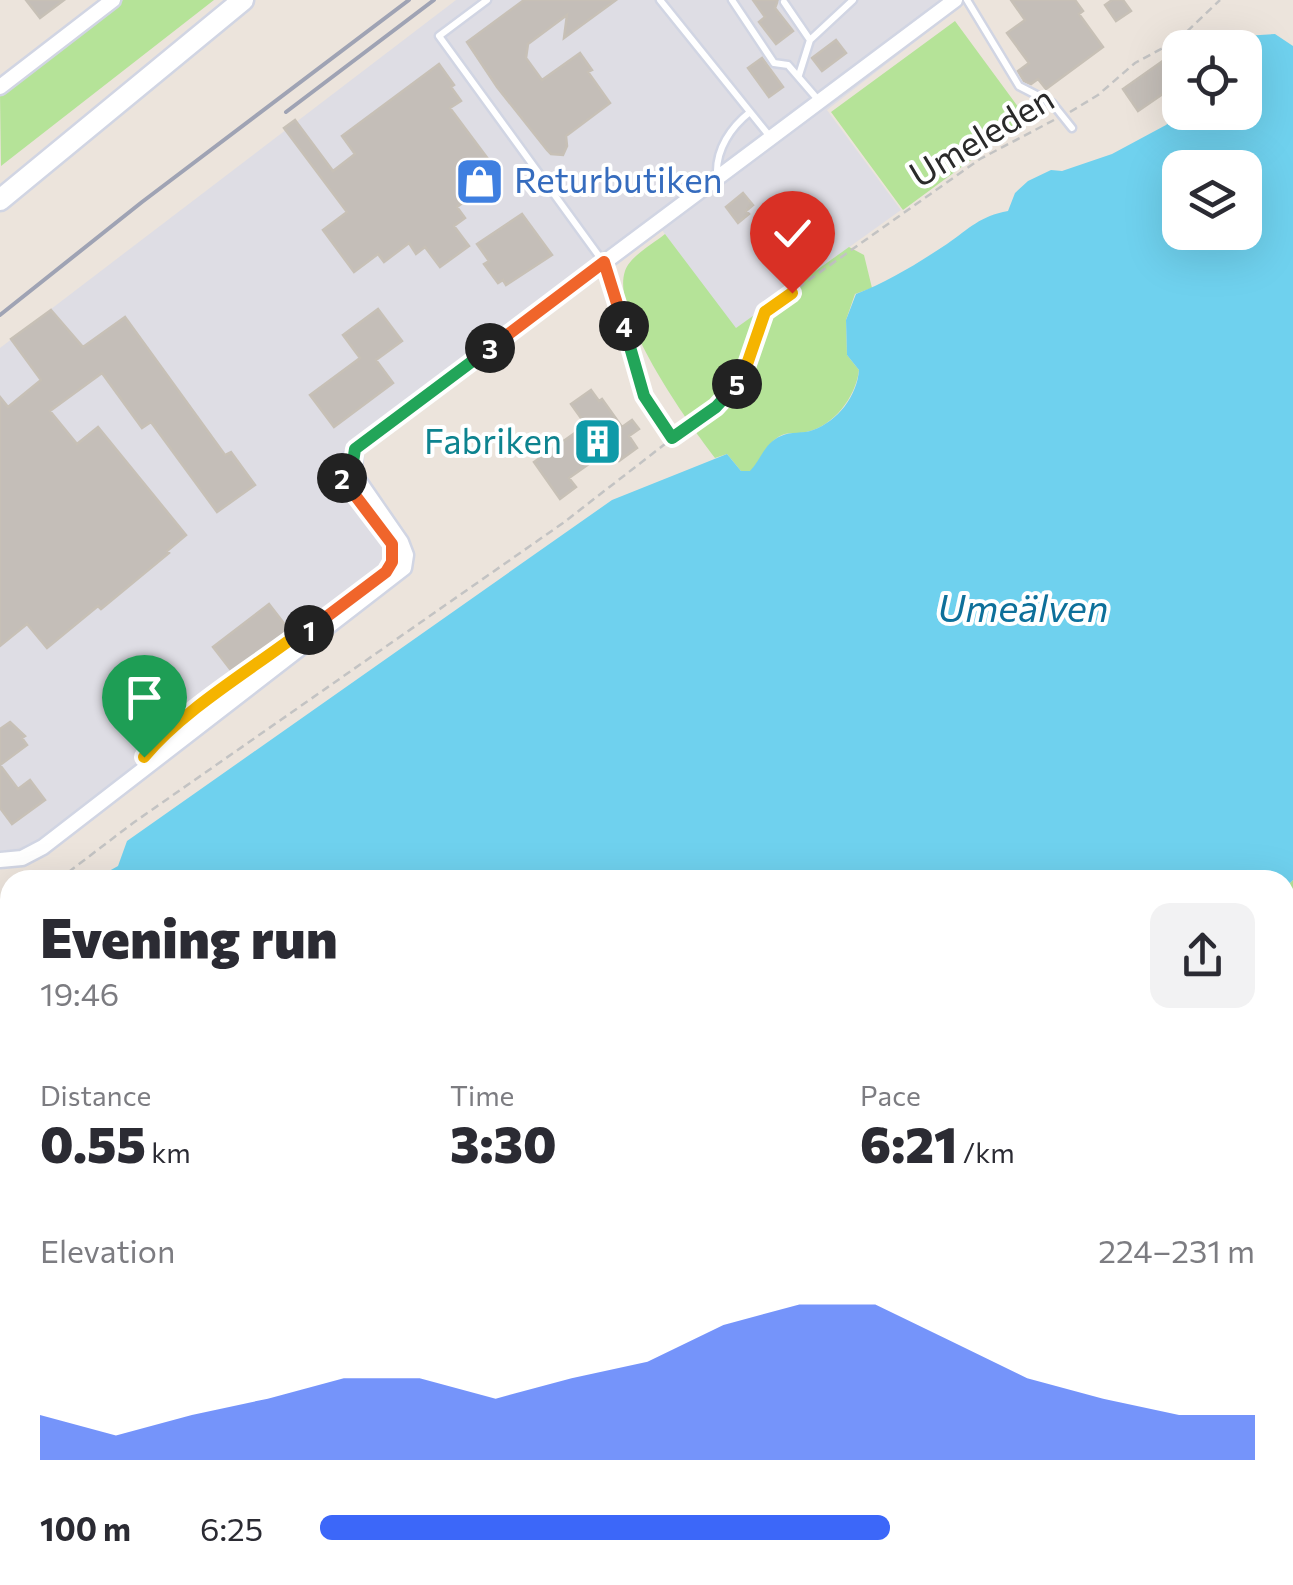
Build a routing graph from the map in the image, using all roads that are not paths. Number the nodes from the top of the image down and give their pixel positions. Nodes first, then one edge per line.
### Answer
1 (243, 0) edge
2 (487, 0) edge
3 (660, 0) edge
4 (732, 0) edge
5 (853, 0) edge
6 (955, 0) edge
7 (967, 0) edge
8 (106, 2) edge
9 (784, 2) edge
10 (810, 40) junction
11 (799, 76) junction
12 (0, 87) edge
13 (821, 102) junction
14 (750, 112) junction
15 (1072, 128) dead end
16 (772, 139) junction
17 (718, 179) junction
18 (0, 200) edge
19 (604, 262) junction
20 (672, 438) road end
21 (355, 449) junction
22 (330, 468) dead end
23 (0, 860) edge

1 - 18 main road
2 - 19 lane
3 - 14 lane
4 - 11 lane
5 - 10 lane
6 - 13 street
7 - 15 lane
8 - 12 street
9 - 10 lane
10 - 11 lane
11 - 13 lane
13 - 16 street
14 - 16 lane
14 - 17 lane
16 - 17 street
17 - 19 street
19 - 20 lane
19 - 21 street
21 - 22 lane
21 - 23 street

